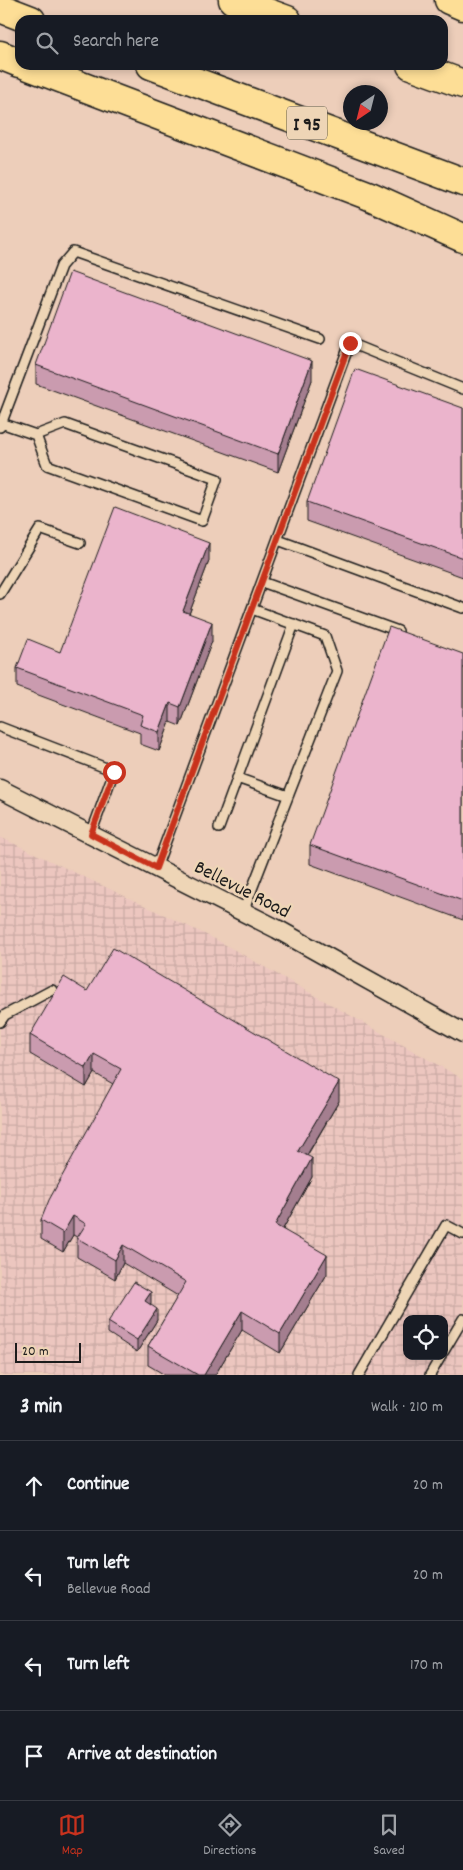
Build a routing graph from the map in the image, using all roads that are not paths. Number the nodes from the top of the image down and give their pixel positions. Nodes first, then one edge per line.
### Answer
1 (233, 0) edge
2 (449, 0) edge
3 (463, 6) edge
4 (0, 8) edge
5 (18, 15) edge
6 (274, 15) edge
7 (0, 55) edge
8 (15, 61) edge
9 (39, 70) edge
10 (164, 70) edge
11 (425, 70) edge
12 (463, 84) edge
13 (463, 182) edge
14 (463, 238) edge
15 (320, 339) dead end
16 (463, 389) edge
17 (1, 425) edge
18 (36, 435) junction
19 (278, 540) junction
20 (80, 543) dead end
21 (262, 582) junction
22 (0, 594) edge
23 (463, 608) edge
24 (252, 609) junction
25 (294, 624) junction
26 (408, 635) edge
27 (0, 727) edge
28 (237, 778) junction
29 (2, 793) edge
30 (288, 796) junction
31 (219, 828) dead end
32 (91, 834) junction
33 (156, 868) junction
34 (243, 912) junction
35 (52, 990) dead end
36 (0, 1022) edge
37 (463, 1033) edge
38 (463, 1234) edge
39 (463, 1319) edge
40 (448, 1344) edge
41 (439, 1360) edge
42 (359, 1375) edge
43 (430, 1375) edge

1 - 6 highway
2 - 3 highway
4 - 5 highway
7 - 8 highway
9 - 14 highway
10 - 13 highway, I 95
11 - 12 highway
15 - 17 lane
16 - 19 lane
17 - 18 lane
18 - 18 lane
19 - 21 lane
19 - 23 lane
20 - 22 lane
21 - 24 lane
21 - 26 lane
24 - 25 lane
24 - 33 lane
25 - 28 lane
25 - 30 lane
27 - 32 lane
28 - 30 lane
28 - 31 lane
29 - 32 street, Bellevue Road
30 - 34 lane
32 - 33 street, Bellevue Road
33 - 34 street, Bellevue Road
34 - 37 street, Bellevue Road
35 - 36 lane
38 - 42 lane
39 - 40 lane
41 - 43 lane

